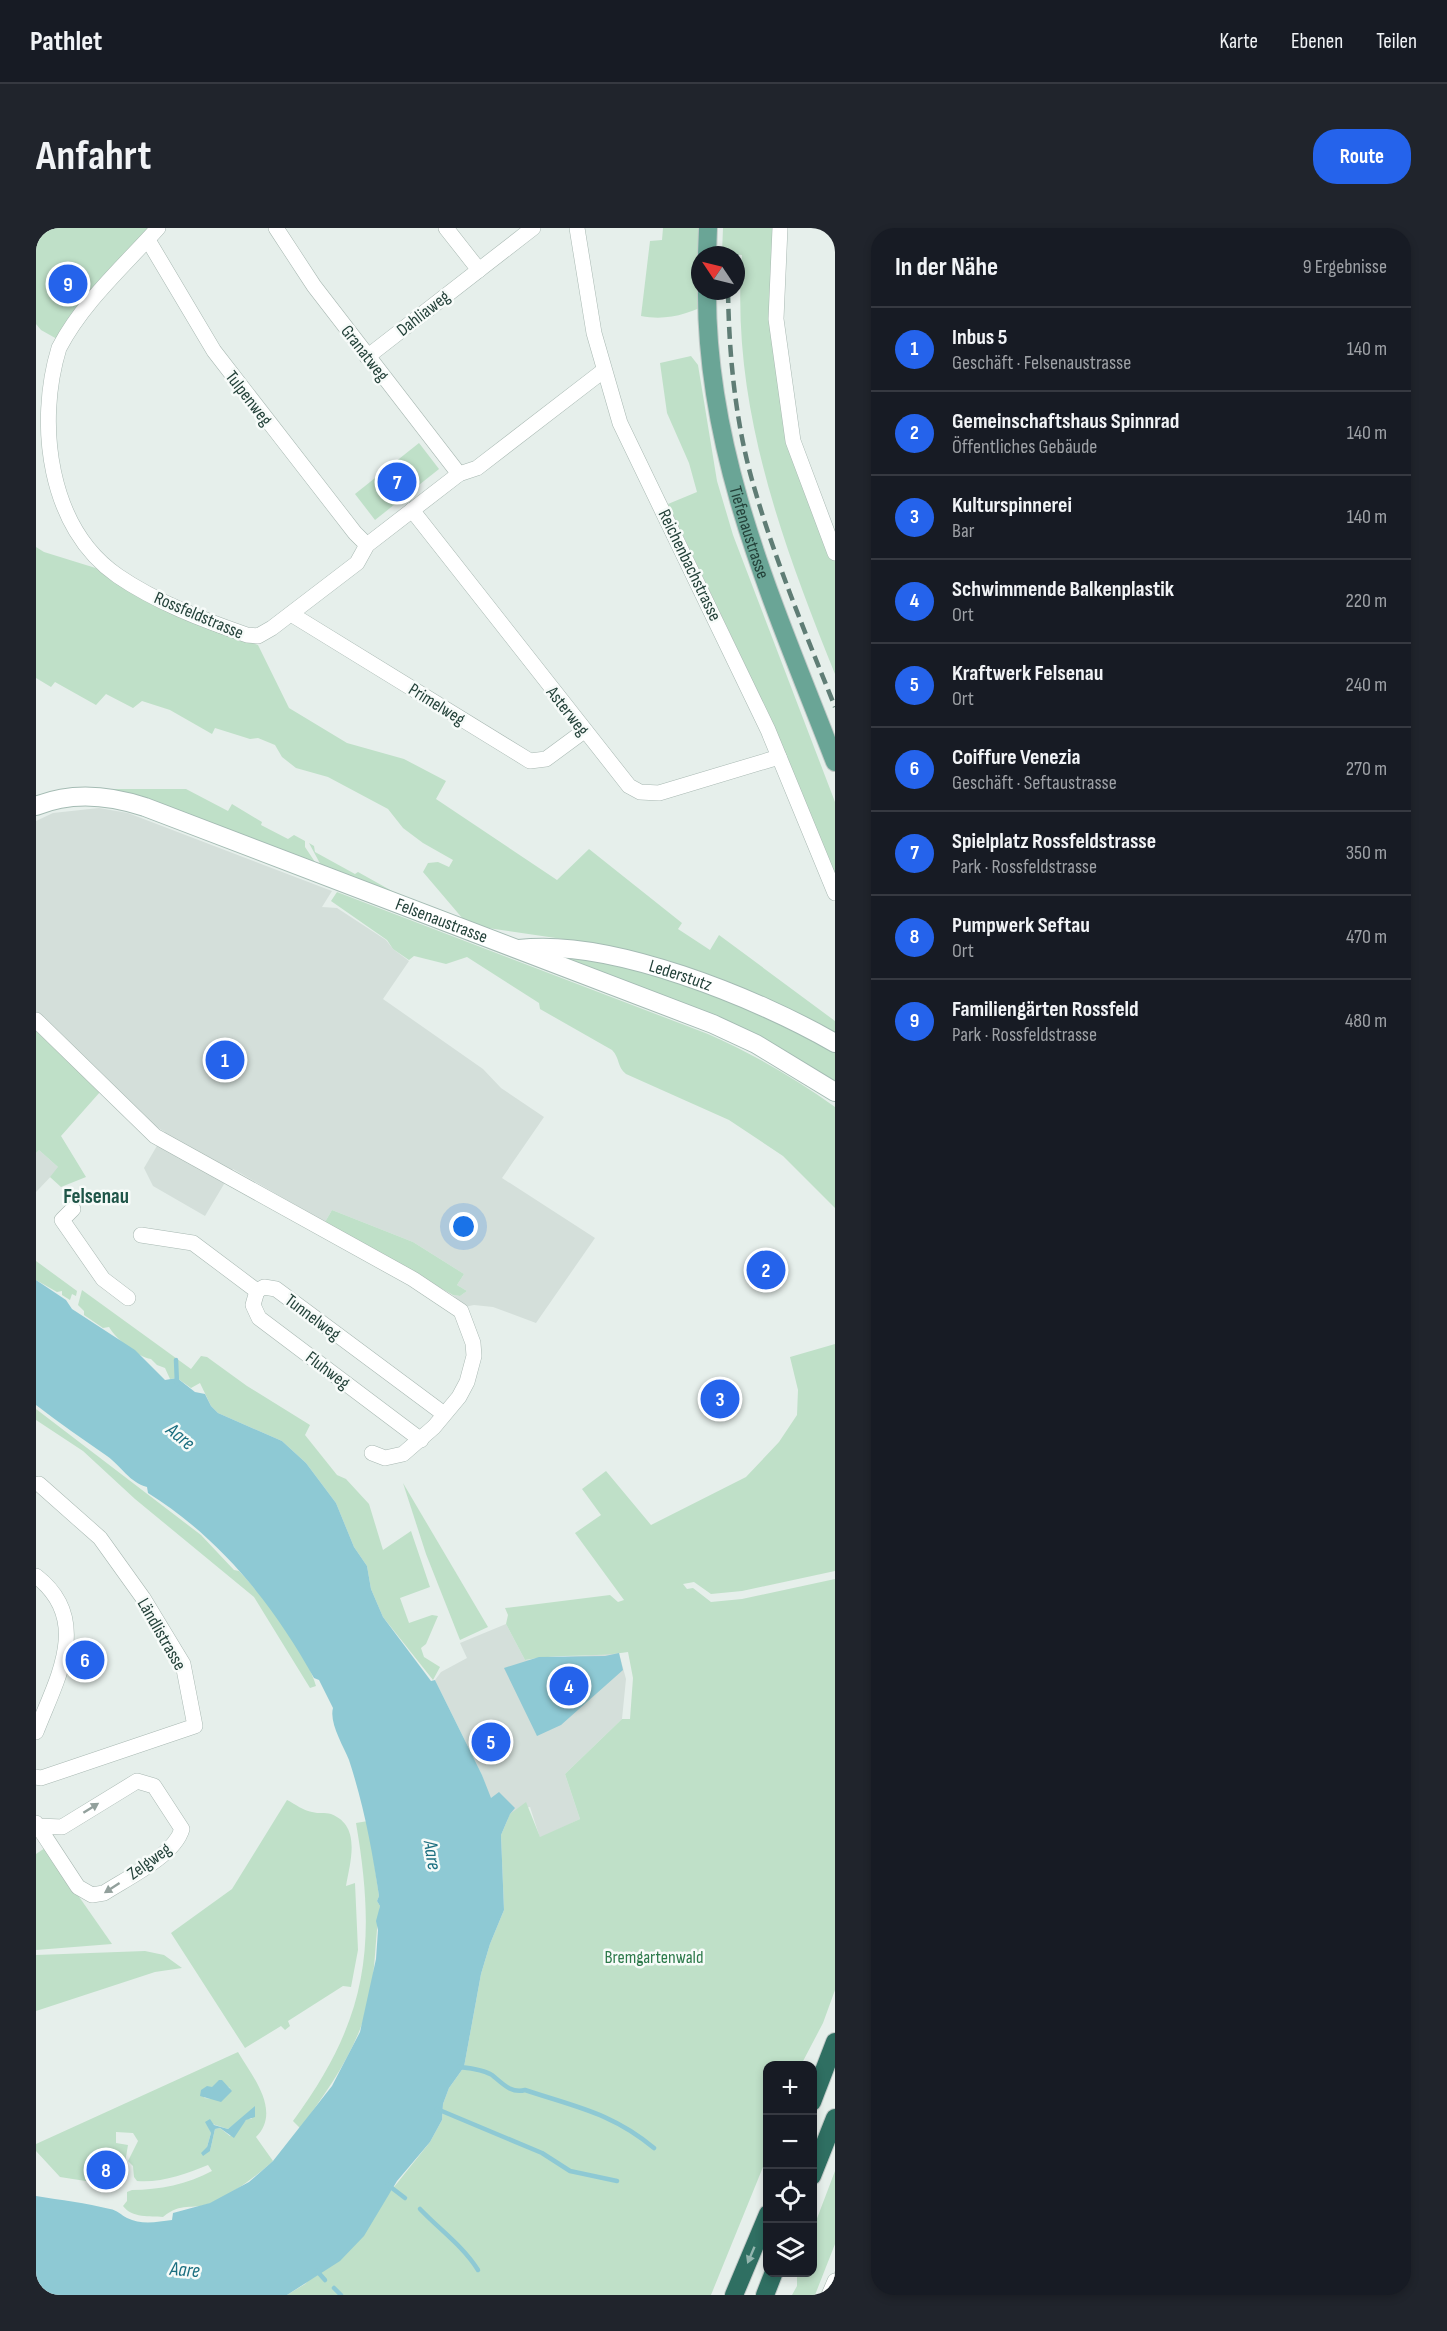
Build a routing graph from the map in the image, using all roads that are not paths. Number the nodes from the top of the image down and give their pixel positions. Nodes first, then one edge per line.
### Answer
1 (276, 228) edge
2 (446, 228) edge
3 (533, 228) edge
4 (577, 228) edge
5 (708, 228) edge
6 (780, 228) edge
7 (153, 234) edge
8 (707, 246) edge
9 (479, 270) junction
10 (707, 300) edge
11 (368, 357) junction
12 (603, 371) junction
13 (459, 474) junction
14 (412, 510) junction
15 (367, 545) junction
16 (835, 553) edge
17 (291, 614) junction
18 (584, 731) junction
19 (779, 757) junction
20 (835, 762) edge
21 (36, 806) edge
22 (835, 893) edge
23 (515, 950) junction
24 (36, 1020) edge
25 (835, 1043) edge
26 (835, 1092) edge
27 (73, 1209) dead end
28 (141, 1235) dead end
29 (257, 1290) junction
30 (128, 1298) dead end
31 (444, 1414) junction
32 (421, 1440) junction
33 (372, 1453) dead end
34 (39, 1484) dead end
35 (36, 1576) edge
36 (38, 1723) edge
37 (36, 1776) edge
38 (37, 1825) edge
39 (835, 2042) edge
40 (817, 2091) edge
41 (835, 2118) edge
42 (816, 2169) edge
43 (764, 2223) edge
44 (772, 2277) edge
45 (835, 2281) edge
46 (734, 2295) edge
47 (765, 2295) edge
48 (829, 2295) edge

1 - 11 street, Granatweg
2 - 9 street
3 - 9 street, Dahliaweg
4 - 12 street, Reichenbachstrasse
5 - 8 main road
6 - 16 street
7 - 15 street, Tulpenweg
7 - 17 street, Rossfeldstrasse
9 - 11 street, Dahliaweg
10 - 20 main road, Tiefenaustrasse
11 - 13 street, Granatweg
12 - 13 street, Rossfeldstrasse
12 - 19 street, Reichenbachstrasse
13 - 14 street, Rossfeldstrasse
14 - 15 street, Rossfeldstrasse
14 - 18 street, Asterweg
15 - 17 street, Rossfeldstrasse
17 - 18 street, Primelweg
18 - 19 street, Asterweg
19 - 22 street, Reichenbachstrasse
21 - 23 street, Felsenaustrasse
23 - 25 street, Lederstutz
23 - 26 street, Felsenaustrasse
24 - 31 street
27 - 30 street
28 - 29 street, Tunnelweg
29 - 31 street, Tunnelweg
29 - 32 street, Fluhweg
31 - 32 street
32 - 33 street
34 - 37 street, Ländlistrasse
35 - 36 street
38 -> 38 street, Zelgweg
39 - 40 highway
41 - 42 highway
43 -> 46 highway
44 - 47 highway
45 - 48 street

